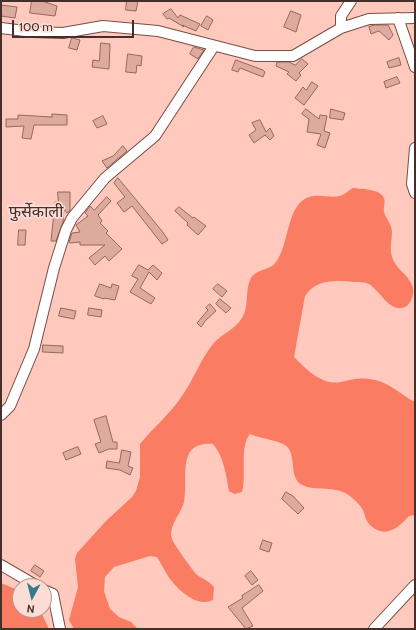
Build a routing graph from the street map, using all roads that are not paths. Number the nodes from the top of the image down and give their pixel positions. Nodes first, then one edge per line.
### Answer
1 (350, 1) edge
2 (398, 18) junction
3 (415, 18) edge
4 (1, 28) edge
5 (342, 28) junction
6 (214, 46) junction
7 (415, 67) edge
8 (415, 148) edge
9 (415, 193) edge
10 (1, 415) edge
11 (1, 565) edge
12 (23, 578) edge
13 (415, 585) edge
14 (52, 594) edge
15 (60, 629) edge
16 (374, 629) edge

1 - 5 street
2 - 3 street
2 - 5 street
2 - 7 street
4 - 6 street
5 - 6 street
6 - 10 street
8 - 9 street
11 - 12 street
13 - 16 street
14 - 15 street

